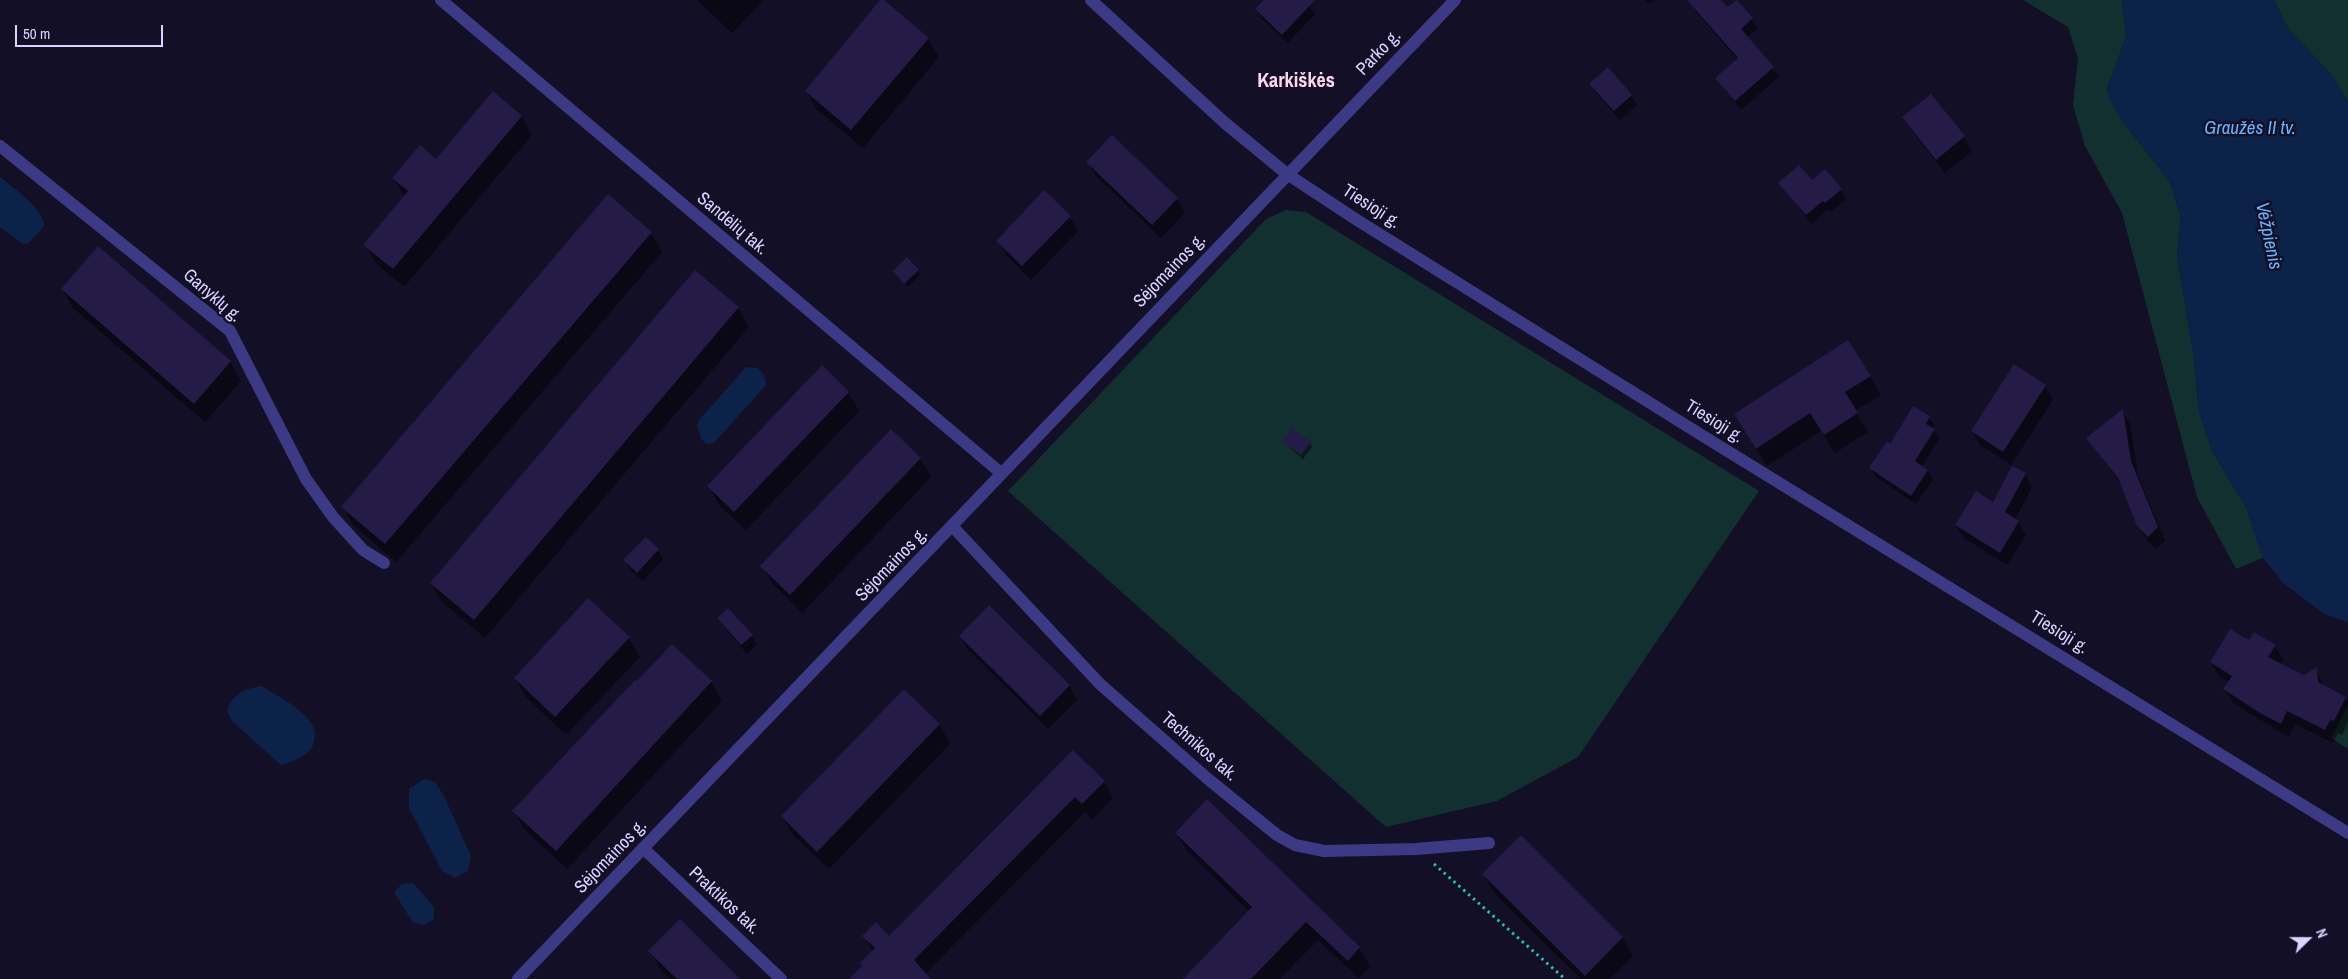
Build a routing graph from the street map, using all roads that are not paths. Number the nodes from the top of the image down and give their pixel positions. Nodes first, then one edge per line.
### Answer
1 (442, 0) edge
2 (1091, 0) edge
3 (1455, 0) edge
4 (0, 146) edge
5 (1287, 174) junction
6 (1001, 473) junction
7 (953, 527) junction
8 (384, 562) dead end
9 (2348, 832) edge
10 (1489, 843) dead end
11 (643, 848) junction
12 (518, 979) edge
13 (781, 979) edge

1 - 6 street, Sandėlių tak.
2 - 5 street, Tiesioji g.
3 - 5 street, Parko g.
4 - 8 street, Ganyklų g.
5 - 6 street, Sėjomainos g.
5 - 9 street, Tiesioji g.
6 - 7 street, Sėjomainos g.
7 - 10 street, Technikos tak.
7 - 11 street, Sėjomainos g.
11 - 12 street, Sėjomainos g.
11 - 13 street, Praktikos tak.

